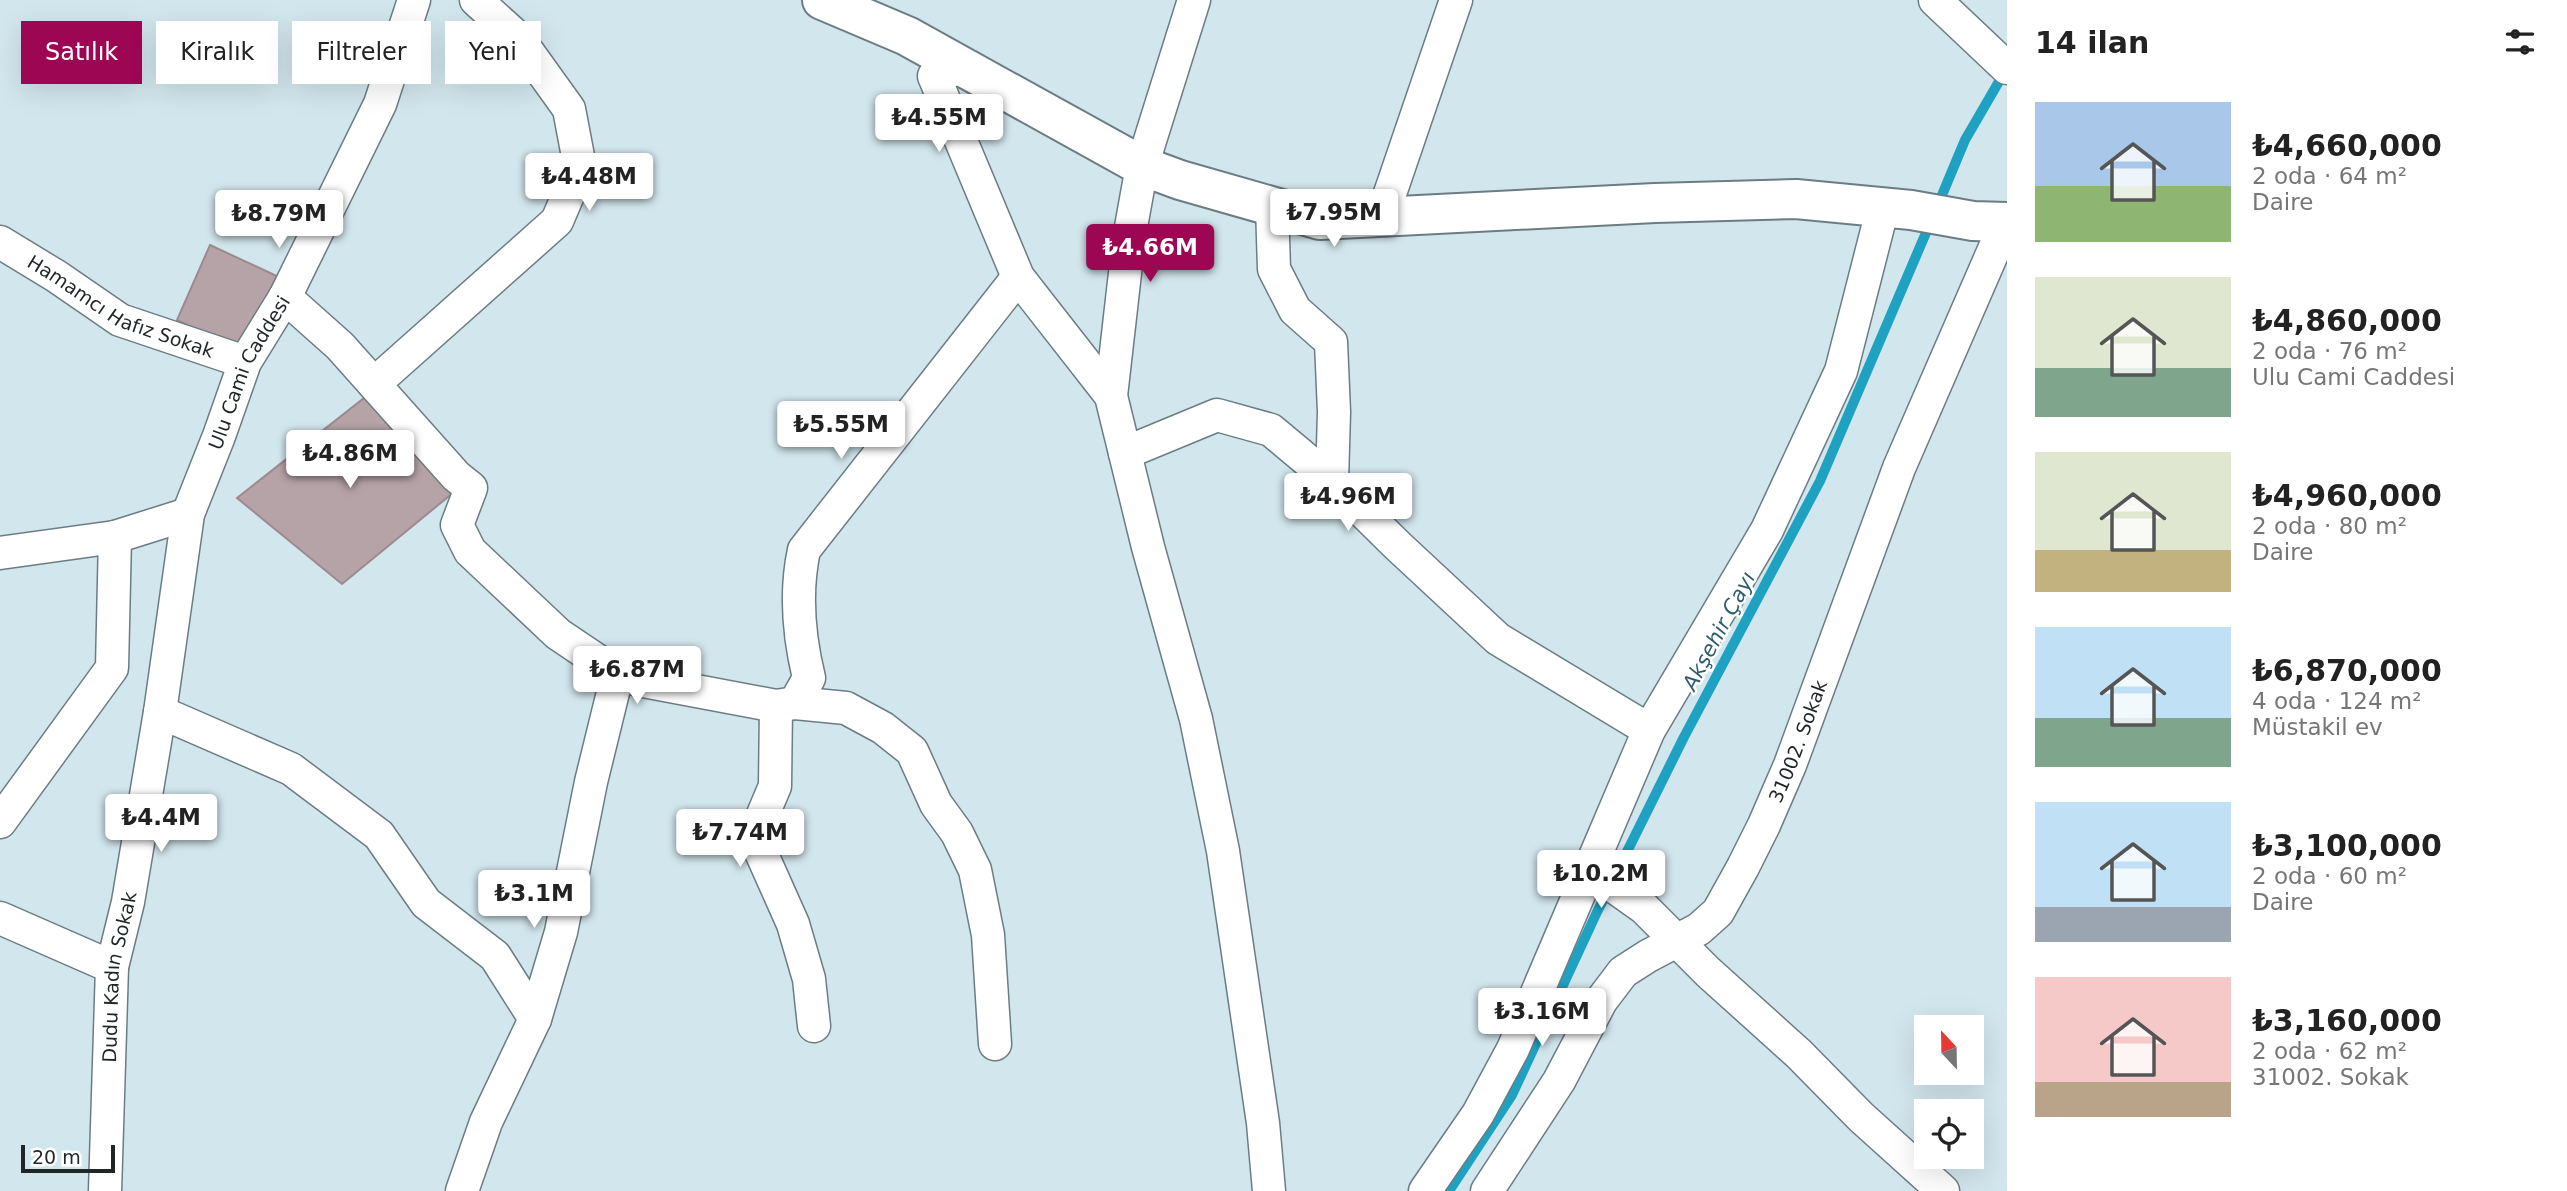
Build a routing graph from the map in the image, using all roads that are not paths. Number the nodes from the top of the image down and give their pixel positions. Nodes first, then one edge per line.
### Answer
1 (414, 0) edge
2 (476, 0) edge
3 (822, 0) edge
4 (1194, 0) edge
5 (1456, 0) edge
6 (1935, 0) edge
7 (871, 13) edge
8 (960, 68) junction
9 (2007, 68) edge
10 (1142, 166) junction
11 (1272, 206) junction
12 (1897, 208) junction
13 (1382, 217) junction
14 (1995, 221) edge
15 (0, 242) edge
16 (1018, 277) junction
17 (285, 298) junction
18 (245, 362) junction
19 (374, 384) junction
20 (1111, 396) junction
21 (1125, 453) junction
22 (1332, 481) junction
23 (188, 514) junction
24 (115, 537) junction
25 (0, 553) edge
26 (618, 672) junction
27 (785, 705) junction
28 (160, 712) junction
29 (1649, 730) junction
30 (0, 822) edge
31 (1589, 869) junction
32 (0, 918) edge
33 (1678, 941) junction
34 (113, 967) junction
35 (535, 1019) junction
36 (814, 1026) dead end
37 (995, 1044) dead end
38 (105, 1191) edge
39 (462, 1191) edge
40 (1269, 1191) edge
41 (1425, 1191) edge
42 (1487, 1191) edge
43 (1943, 1191) edge

1 - 17 street, Ulu Cami Caddesi
2 - 19 street
3 - 7 street
4 - 10 street
5 - 13 street
6 - 9 street
7 - 8 street
8 - 10 street
8 - 16 street
10 - 11 street
10 - 20 street
11 - 13 street
11 - 22 street
12 - 13 street
12 - 14 street
12 - 29 street
14 - 33 street, 31002. Sokak
15 - 18 street, Hamamcı Hafız Sokak
16 - 20 street
16 - 27 street
17 - 18 street, Ulu Cami Caddesi
17 - 19 street
18 - 23 street, Ulu Cami Caddesi
19 - 26 street
20 - 21 street
21 - 22 street
21 - 40 street
22 - 29 street
23 - 24 street
23 - 28 street, Dudu Kadın Sokak
24 - 25 street
24 - 30 street
26 - 27 street
26 - 35 street
27 - 36 street
27 - 37 street
28 - 34 street, Dudu Kadın Sokak
28 - 35 street
29 - 31 street
31 - 33 street
31 - 41 street
32 - 34 street
33 - 42 street, 31002. Sokak
33 - 43 street
34 - 38 street, Dudu Kadın Sokak
35 - 39 street

